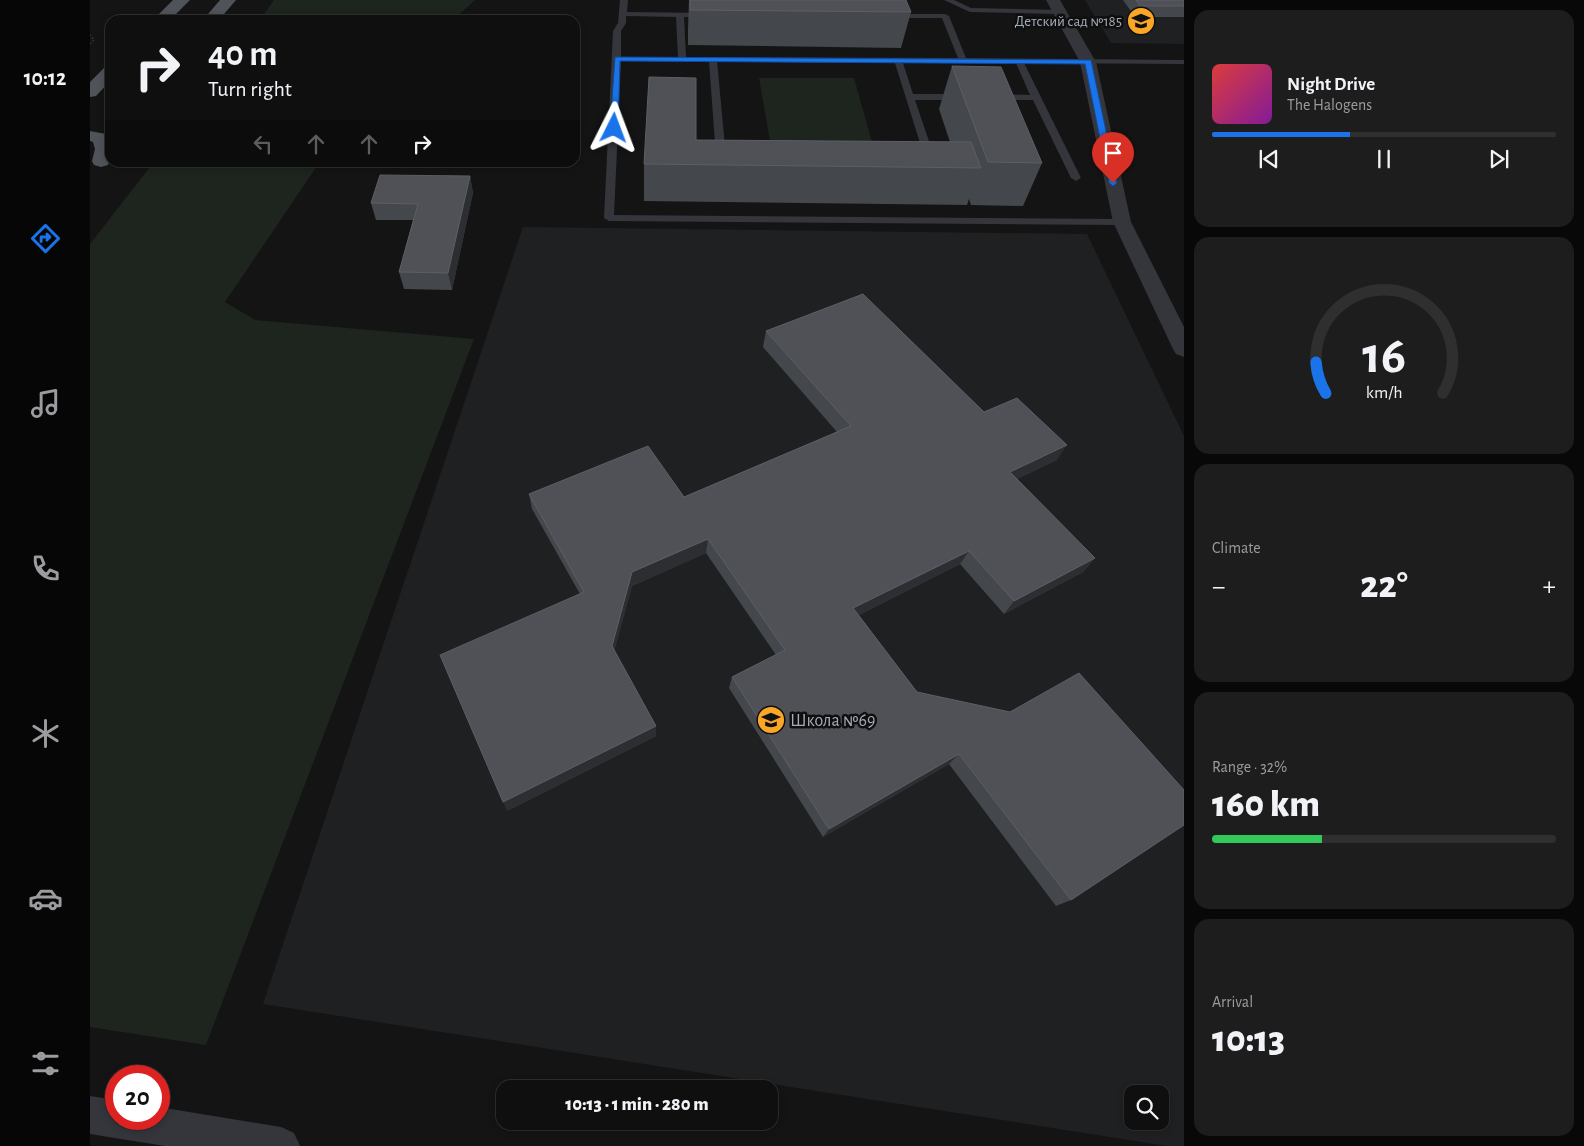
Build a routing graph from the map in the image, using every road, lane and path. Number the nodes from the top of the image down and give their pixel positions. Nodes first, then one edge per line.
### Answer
1 (182, 0) edge
2 (228, 0) edge
3 (624, 0) edge
4 (948, 0) edge
5 (1056, 6) edge
6 (623, 14) junction
7 (167, 15) edge
8 (216, 15) edge
9 (680, 15) junction
10 (714, 15) dead end
11 (887, 16) dead end
12 (90, 35) edge
13 (90, 44) edge
14 (617, 58) junction
15 (682, 59) junction
16 (713, 59) junction
17 (898, 60) junction
18 (963, 61) junction
19 (1019, 61) junction
20 (1088, 62) junction
21 (1184, 62) edge
22 (105, 77) edge
23 (90, 92) edge
24 (910, 97) junction
25 (968, 97) edge
26 (988, 97) edge
27 (1036, 98) junction
28 (90, 136) edge
29 (731, 158) edge
30 (920, 160) edge
31 (100, 162) edge
32 (1076, 178) dead end
33 (1122, 222) junction
34 (1184, 349) edge
35 (90, 1115) edge
36 (228, 1142) edge
37 (281, 1146) edge

1 - 7 main road
2 - 8 main road
3 - 6 lane
4 - 5 lane
5 - 20 street
6 - 9 lane
6 - 14 lane
9 - 10 lane
9 - 15 lane
11 - 18 lane
12 - 13 path
14 - 15 lane
14 - 33 lane
15 - 16 lane
16 - 17 lane
16 - 29 lane
17 - 18 lane
17 - 24 lane
18 - 19 lane
19 - 20 lane
19 - 27 lane
20 - 21 lane
20 - 33 street
22 - 23 main road
24 - 25 lane
24 - 30 lane
26 - 27 lane
27 - 32 lane
28 - 31 main road
33 - 34 street
35 - 36 street
36 - 37 street

